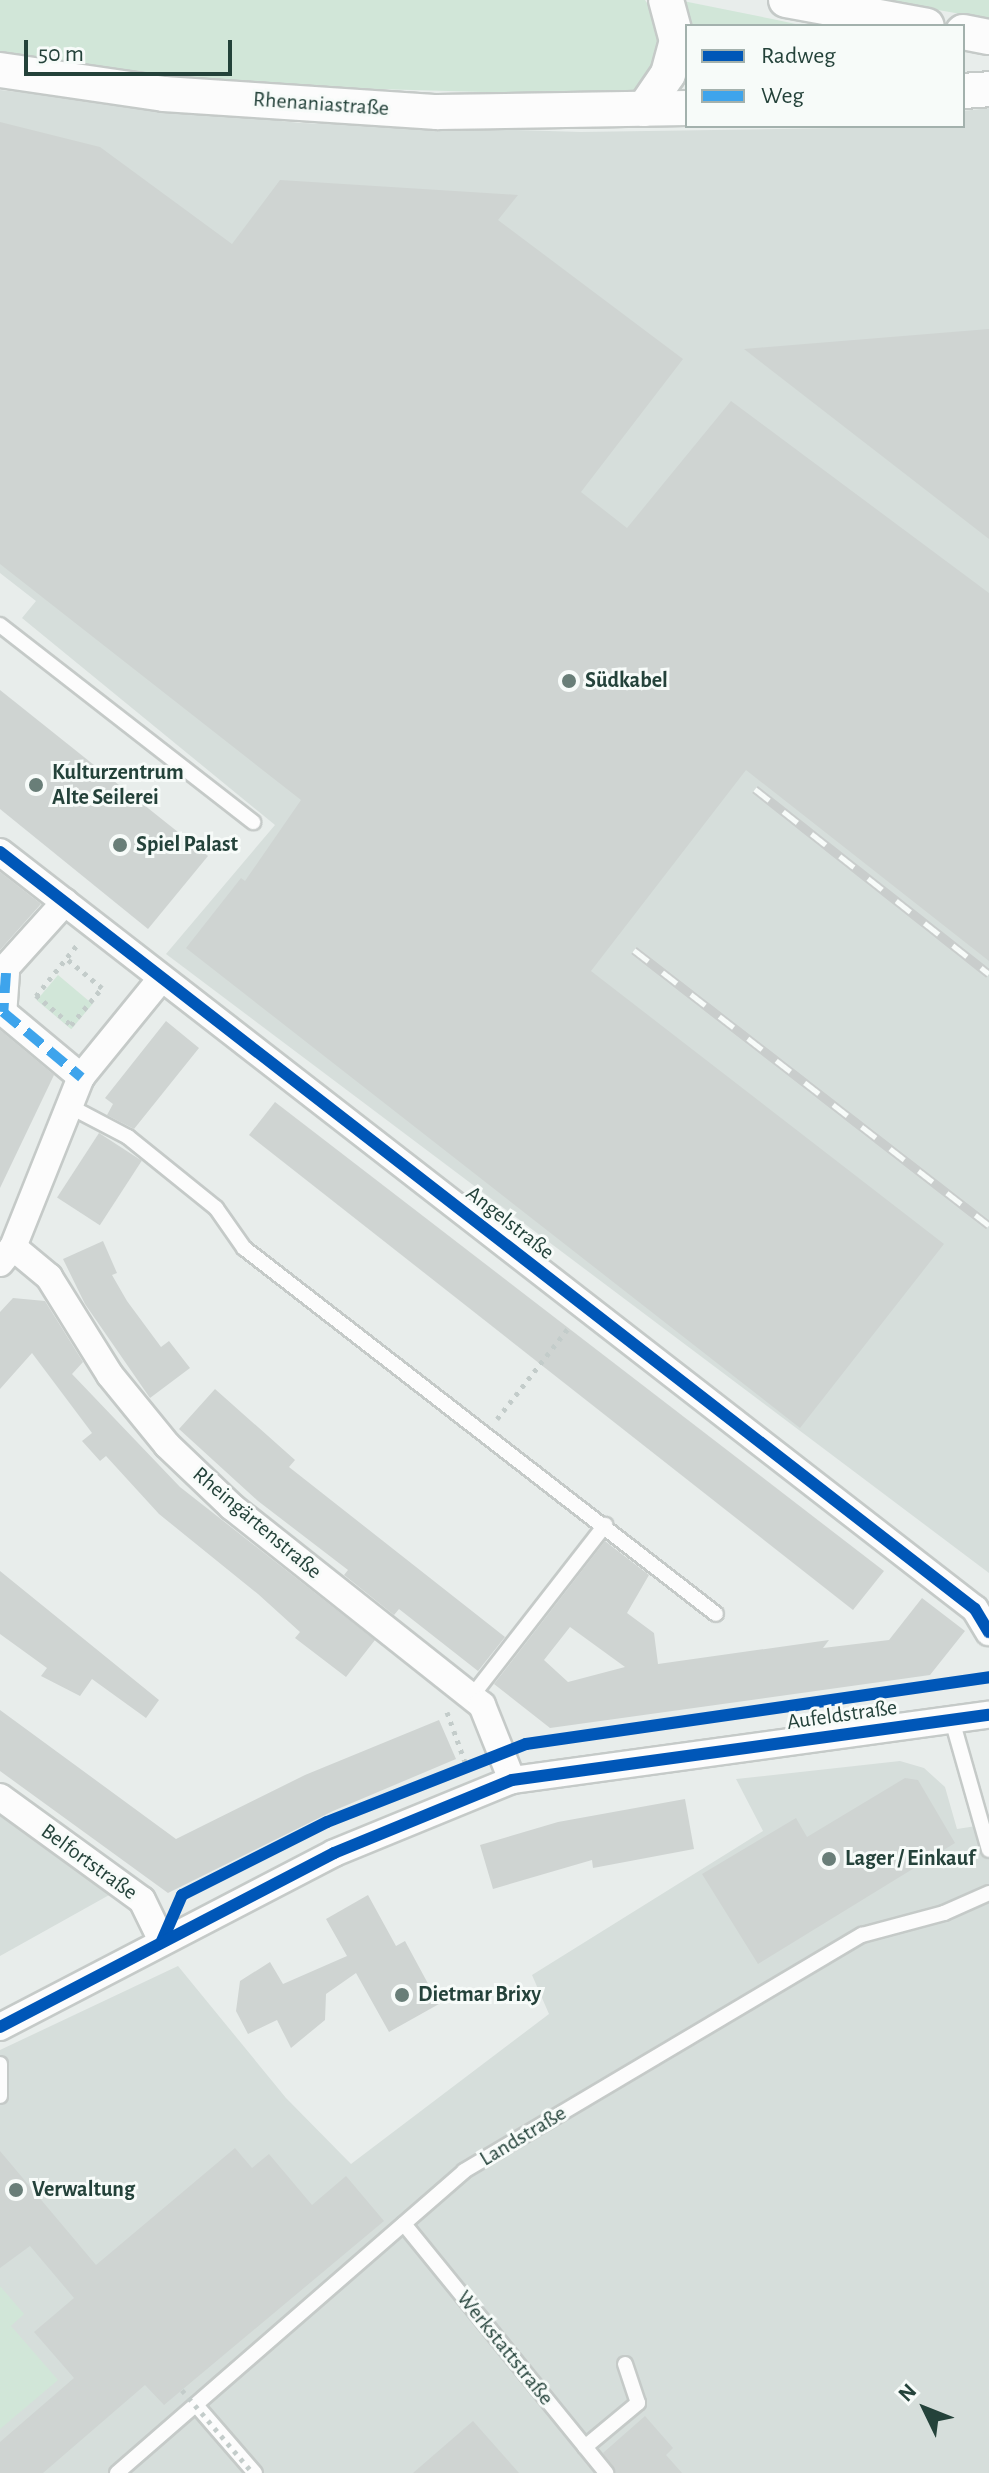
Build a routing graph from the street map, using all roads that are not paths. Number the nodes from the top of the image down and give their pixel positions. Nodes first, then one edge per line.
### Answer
1 (666, 0) edge
2 (786, 0) edge
3 (916, 24) edge
4 (965, 32) edge
5 (989, 37) edge
6 (0, 70) edge
7 (989, 89) edge
8 (965, 91) edge
9 (685, 108) edge
10 (644, 109) junction
11 (0, 625) edge
12 (253, 822) dead end
13 (0, 852) edge
14 (65, 902) junction
15 (3, 973) edge
16 (161, 979) junction
17 (81, 1077) junction
18 (69, 1106) junction
19 (7, 1255) edge
20 (605, 1525) junction
21 (716, 1614) dead end
22 (989, 1632) edge
23 (468, 1692) junction
24 (989, 1715) edge
25 (952, 1720) junction
26 (512, 1780) junction
27 (0, 1797) edge
28 (989, 1850) edge
29 (989, 1893) edge
30 (162, 1941) junction
31 (0, 2027) edge
32 (0, 2064) edge
33 (0, 2096) edge
34 (404, 2224) junction
35 (625, 2364) dead end
36 (196, 2405) junction
37 (585, 2447) junction
38 (117, 2473) edge
39 (254, 2473) edge
40 (606, 2473) edge

1 - 10 street
2 - 3 street
4 - 5 street
6 - 10 street, Rhenaniastraße
7 - 8 street
9 - 10 street, Rhenaniastraße
11 - 12 lane
13 - 14 street, Angelstraße
14 - 15 street
14 - 16 street, Angelstraße
15 - 17 street
16 - 17 street
16 - 22 street, Angelstraße
17 - 18 street
18 - 19 street
18 - 20 lane
19 - 23 street, Rheingärtenstraße
20 - 21 lane
20 - 23 lane
23 - 26 street, Rheingärtenstraße
24 - 25 street, Aufeldstraße
25 - 26 street, Aufeldstraße
25 - 28 lane
26 - 30 street, Aufeldstraße
27 - 30 street, Belfortstraße
29 - 34 lane, Landstraße
30 - 31 street, Aufeldstraße
32 - 33 lane
34 - 36 lane, Landstraße
34 - 37 lane, Werkstattstraße
35 - 37 lane
36 - 38 lane, Landstraße
36 - 39 lane
37 - 40 lane, Werkstattstraße

